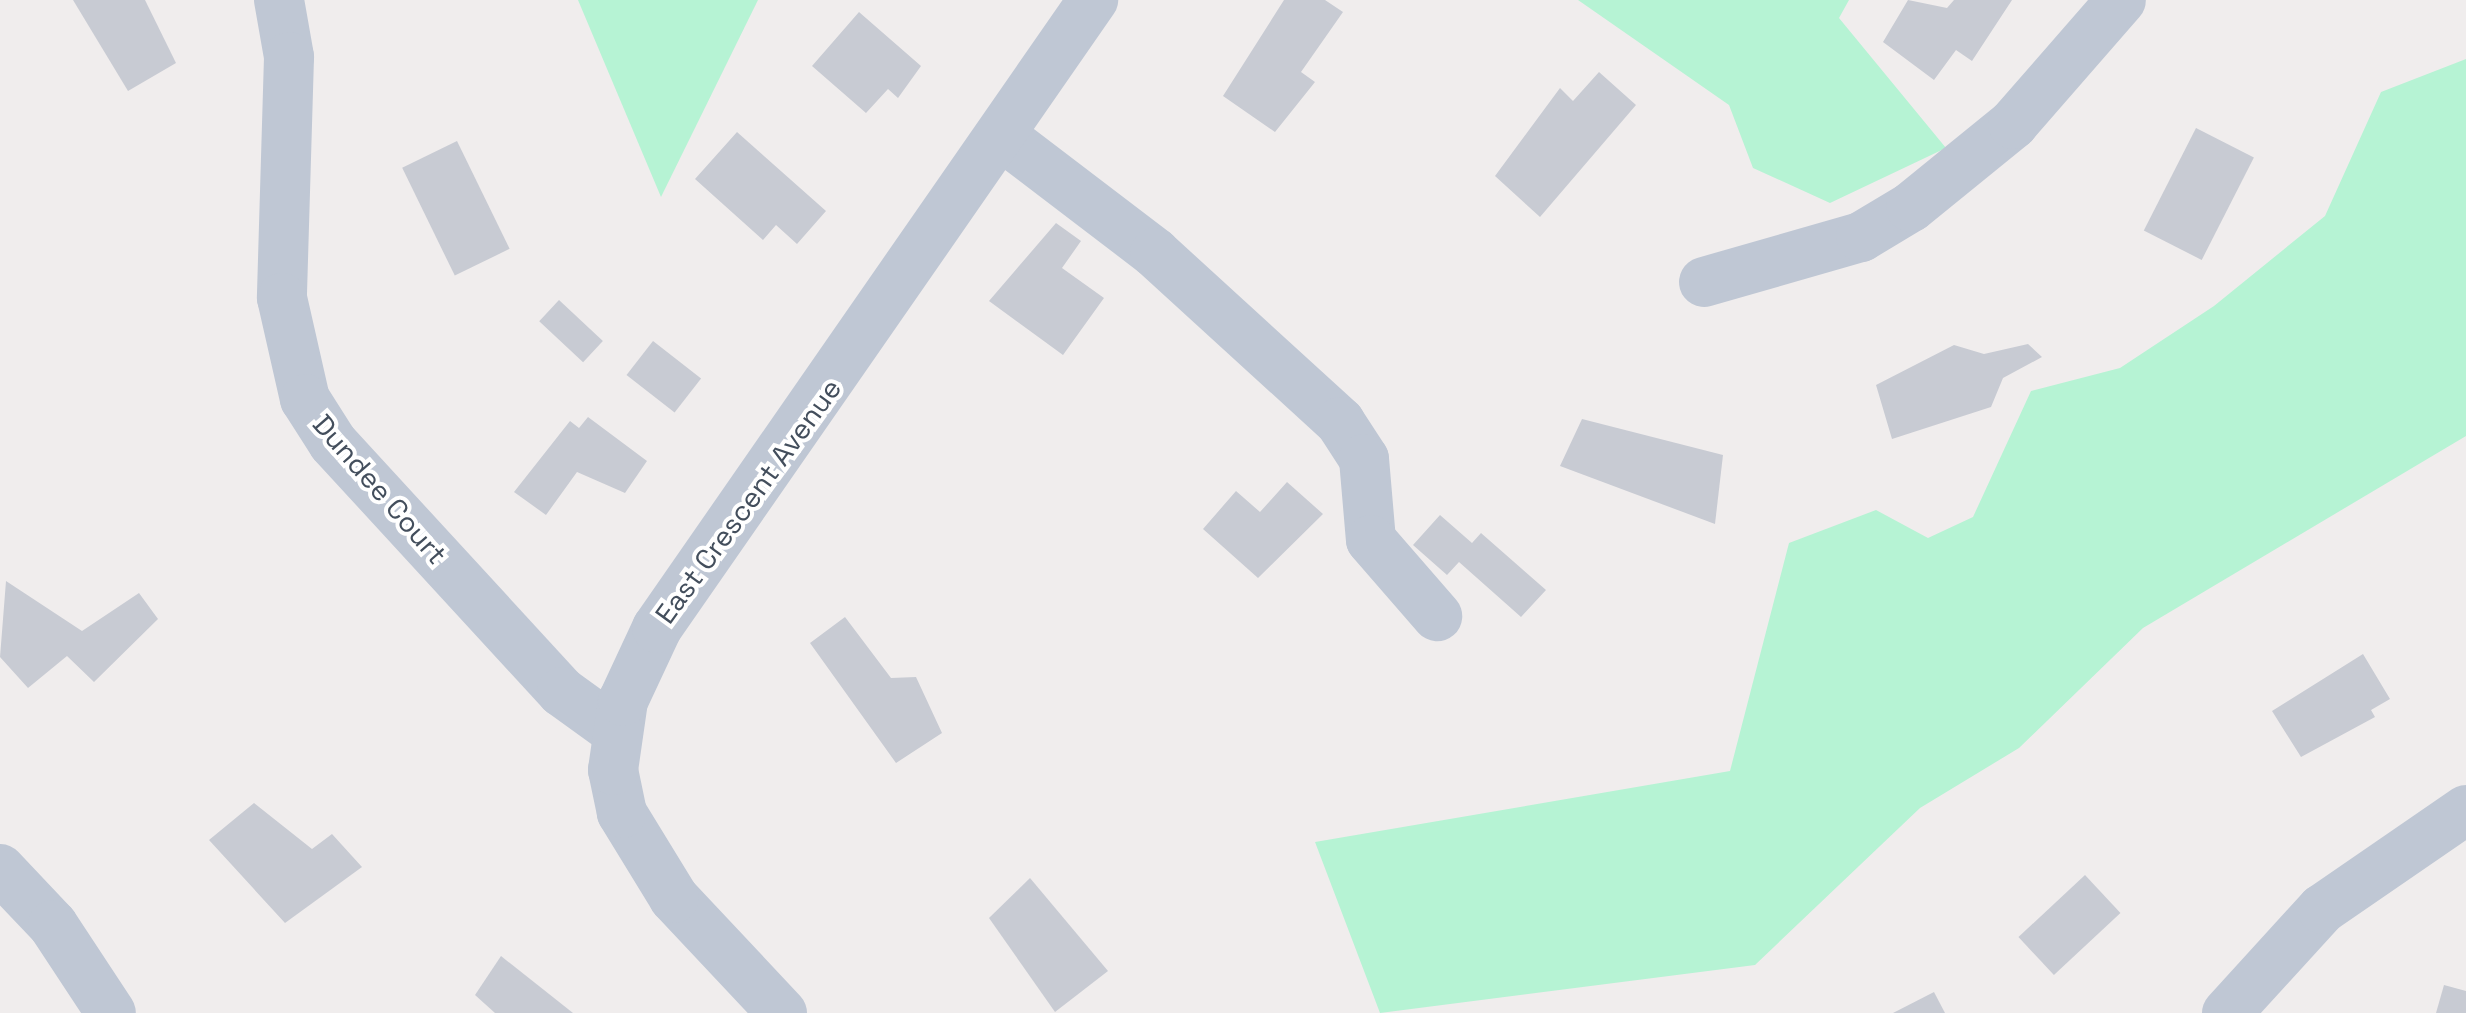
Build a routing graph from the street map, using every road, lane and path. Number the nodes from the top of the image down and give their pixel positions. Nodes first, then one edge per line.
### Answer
1 (280, 0) edge
2 (1093, 0) edge
3 (2122, 0) edge
4 (1003, 137) junction
5 (1704, 282) dead end
6 (1437, 616) dead end
7 (616, 732) junction
8 (2466, 810) edge
9 (0, 869) edge
10 (110, 1013) edge
11 (782, 1013) edge
12 (2227, 1013) edge

1 - 7 street, Dundee Court
2 - 4 street, East Crescent Avenue
3 - 5 street
4 - 6 street
4 - 7 street, East Crescent Avenue
7 - 11 street, East Crescent Avenue
8 - 12 street
9 - 10 street

